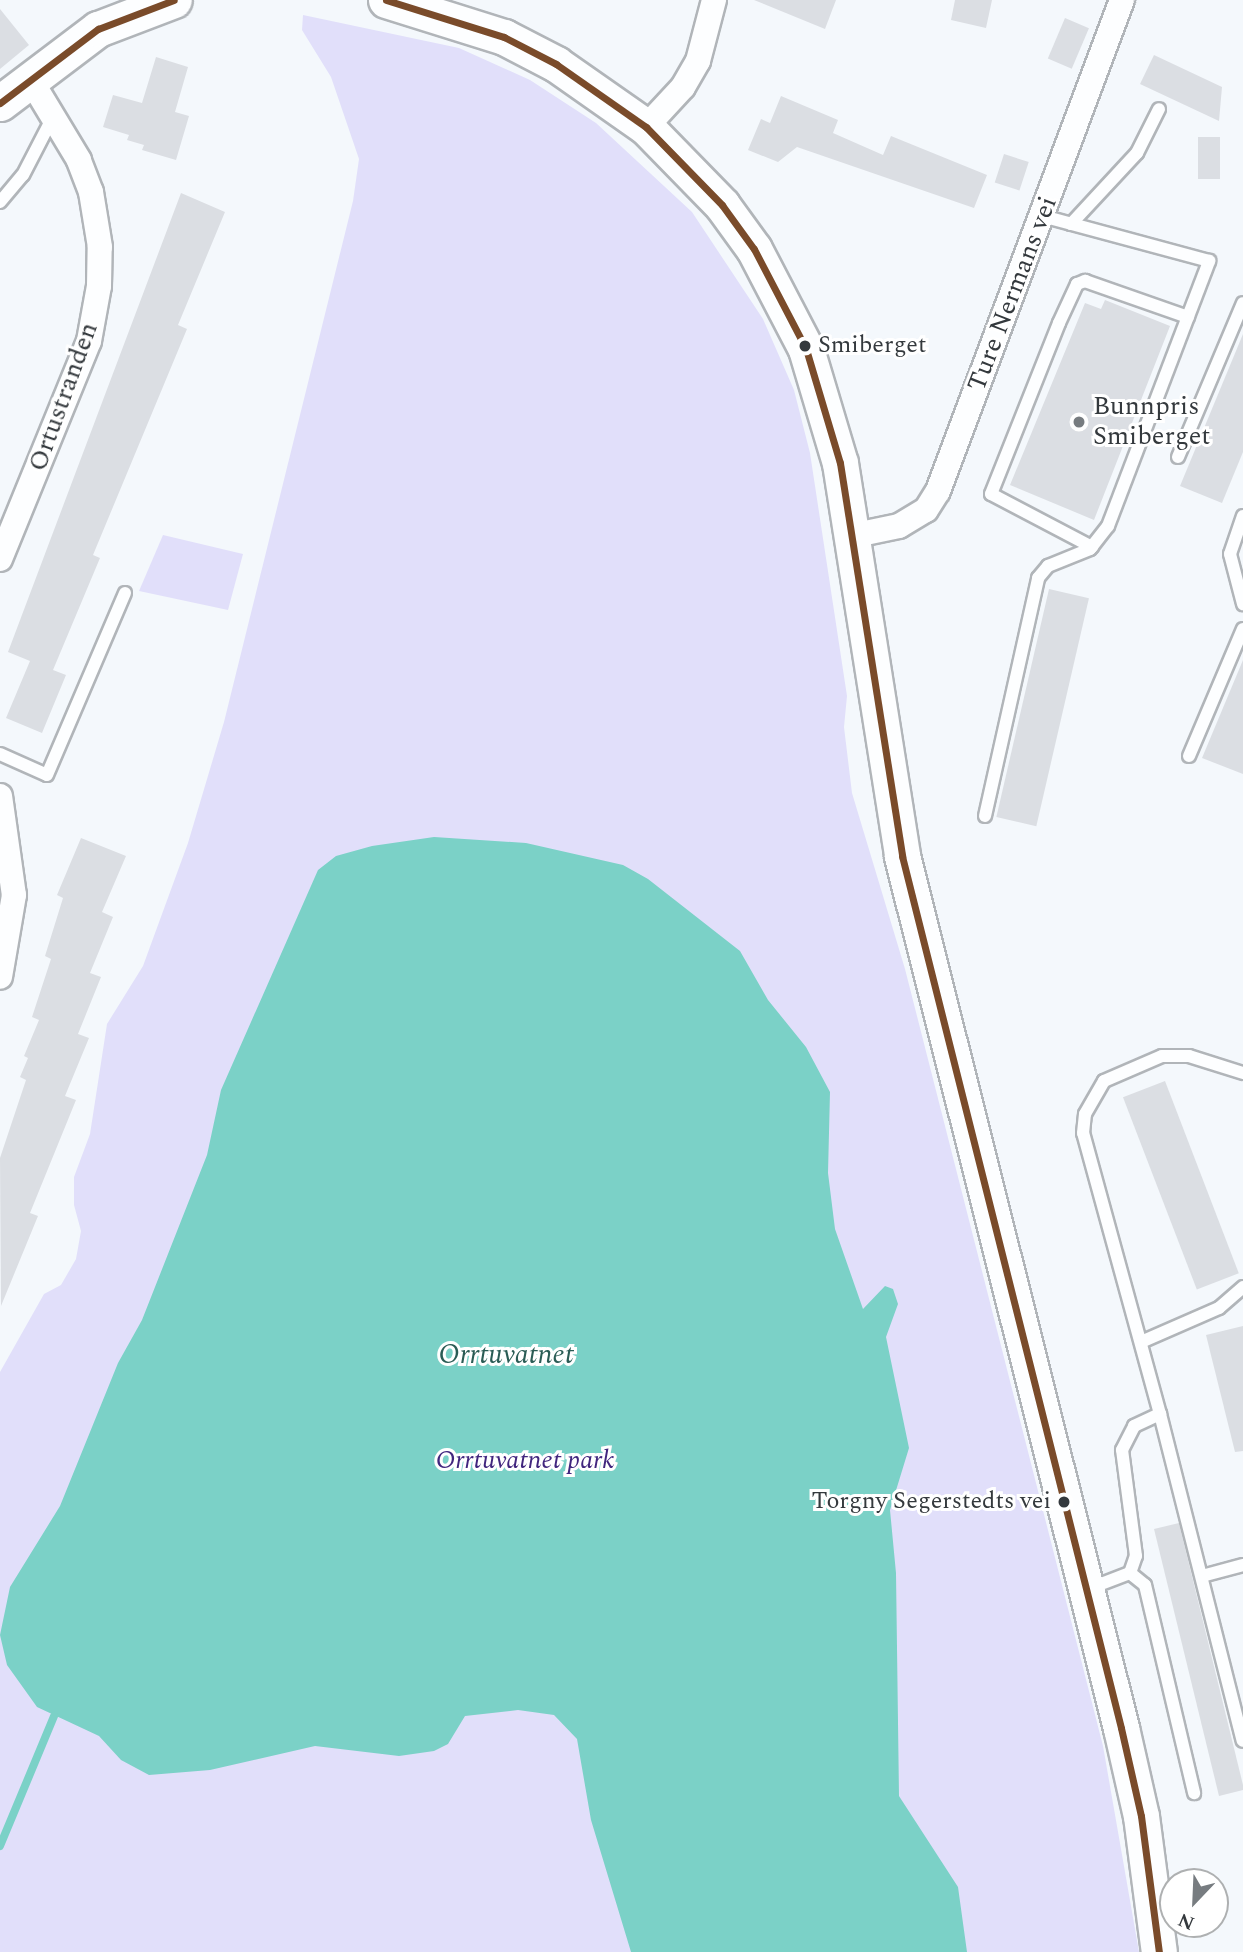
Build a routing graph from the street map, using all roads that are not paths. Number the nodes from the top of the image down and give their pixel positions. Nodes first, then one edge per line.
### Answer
1 (174, 0) edge
2 (386, 0) edge
3 (714, 0) edge
4 (1122, 0) edge
5 (139, 6) edge
6 (29, 77) junction
7 (0, 103) edge
8 (1159, 109) dead end
9 (53, 117) junction
10 (646, 127) junction
11 (0, 202) edge
12 (1042, 216) junction
13 (1071, 224) junction
14 (1243, 303) edge
15 (1188, 317) junction
16 (1178, 457) dead end
17 (1243, 516) edge
18 (852, 536) junction
19 (1092, 547) junction
20 (0, 559) edge
21 (125, 593) dead end
22 (1243, 604) edge
23 (1243, 629) edge
24 (0, 754) edge
25 (1189, 756) dead end
26 (0, 796) edge
27 (985, 816) dead end
28 (0, 977) edge
29 (1243, 1073) edge
30 (1243, 1287) edge
31 (1141, 1342) junction
32 (1160, 1414) junction
33 (1243, 1564) edge
34 (1130, 1573) junction
35 (1202, 1576) junction
36 (1088, 1589) junction
37 (1243, 1741) edge
38 (1194, 1793) dead end
39 (1159, 1952) edge

1 - 5 main road
2 - 10 main road
3 - 10 street
4 - 12 street, Ture Nermans vei
5 - 6 main road
6 - 7 main road
6 - 9 street, Ortustranden
8 - 13 lane
9 - 11 lane
9 - 20 street, Ortustranden
10 - 18 main road
12 - 13 lane
12 - 18 street, Ture Nermans vei
13 - 15 lane
14 - 16 lane
15 - 19 lane
15 - 19 lane
17 - 22 lane
18 - 36 main road
19 - 27 lane
21 - 24 lane
23 - 25 lane
26 - 28 street
29 - 31 lane
30 - 31 lane
31 - 32 lane
32 - 34 lane
32 - 35 lane
33 - 35 lane
34 - 36 lane
34 - 38 lane
35 - 37 lane
36 - 39 main road

